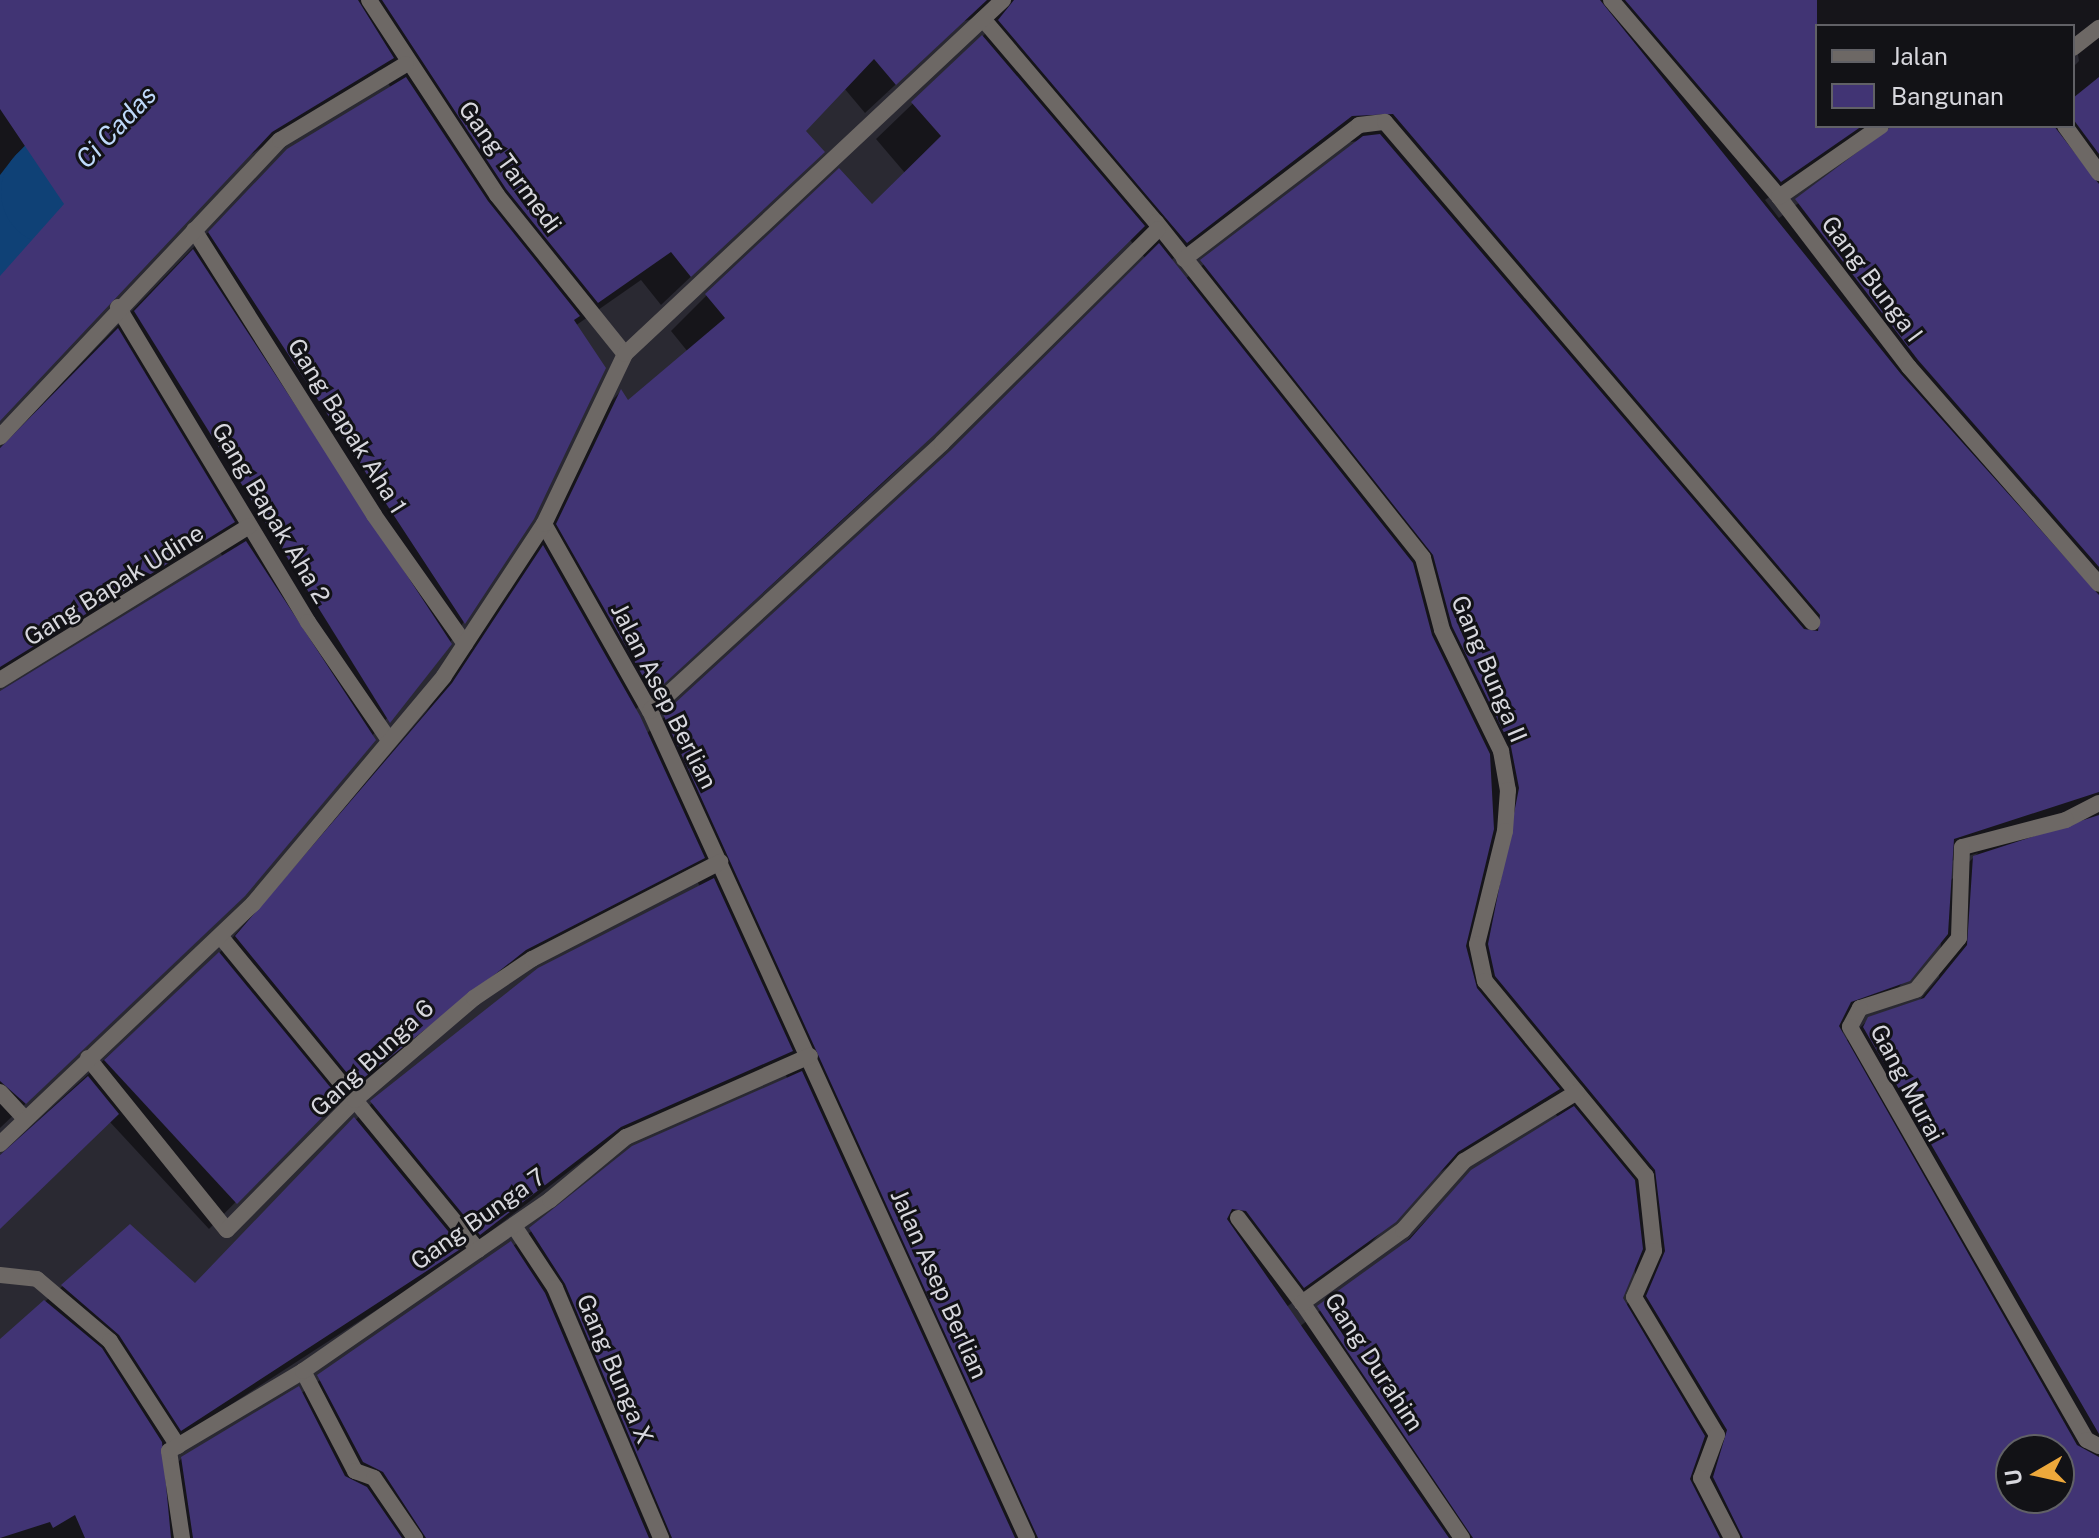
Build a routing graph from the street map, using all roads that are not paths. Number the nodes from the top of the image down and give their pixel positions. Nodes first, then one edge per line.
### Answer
1 (369, 0) edge
2 (1003, 0) edge
3 (1611, 0) edge
4 (983, 19) junction
5 (2099, 28) edge
6 (2075, 46) edge
7 (406, 64) junction
8 (1878, 128) edge
9 (2066, 128) edge
10 (2099, 173) edge
11 (1779, 197) junction
12 (1158, 229) junction
13 (194, 230) junction
14 (1184, 259) junction
15 (118, 307) junction
16 (625, 354) junction
17 (0, 437) edge
18 (544, 524) junction
19 (249, 526) junction
20 (2099, 584) edge
21 (1812, 622) dead end
22 (465, 644) junction
23 (0, 680) edge
24 (650, 711) junction
25 (389, 740) junction
26 (2099, 803) edge
27 (720, 862) junction
28 (221, 937) junction
29 (810, 1056) junction
30 (88, 1058) junction
31 (0, 1092) edge
32 (1577, 1092) junction
33 (355, 1100) junction
34 (24, 1118) junction
35 (0, 1144) edge
36 (1238, 1218) dead end
37 (514, 1226) junction
38 (478, 1250) junction
39 (0, 1275) edge
40 (1302, 1303) junction
41 (303, 1371) junction
42 (181, 1445) junction
43 (2099, 1446) edge
44 (182, 1538) edge
45 (415, 1538) edge
46 (661, 1538) edge
47 (1027, 1538) edge
48 (1462, 1538) edge
49 (1732, 1538) edge

1 - 7 street, Gang Tarmedi
2 - 4 street
3 - 11 street, Gang Bunga I
4 - 12 street, Gang Bunga II
4 - 16 street
5 - 6 street
7 - 13 street
7 - 16 street, Gang Tarmedi
8 - 11 street
9 - 10 street
11 - 20 street, Gang Bunga I
12 - 14 street, Gang Bunga II
12 - 24 street
13 - 15 street
13 - 22 street, Gang Bapak Aha 1
14 - 21 street
14 - 32 street, Gang Bunga II
15 - 17 street
15 - 19 street, Gang Bapak Aha 2
16 - 18 street
18 - 22 street
18 - 24 street, Jalan Asep Berlian
19 - 23 street, Gang Bapak Udine
19 - 25 street, Gang Bapak Aha 2
22 - 25 street
24 - 27 street, Jalan Asep Berlian
25 - 28 street
26 - 43 street, Gang Murai
27 - 29 street, Jalan Asep Berlian
27 - 33 street, Gang Bunga 6
28 - 30 street
28 - 33 street
29 - 37 street, Gang Bunga 7
29 - 47 street, Jalan Asep Berlian
30 - 33 street, Gang Bunga 6
30 - 34 street
31 - 34 street
32 - 40 street, Gang Durahim
32 - 49 street, Gang Bunga II
33 - 38 street
34 - 35 street
36 - 40 street
37 - 38 street, Gang Bunga 7
37 - 46 street, Gang Bunga X
38 - 41 street, Gang Bunga 7
39 - 42 street
40 - 48 street, Gang Durahim
41 - 42 street, Gang Bunga 7
41 - 45 street
42 - 44 street

